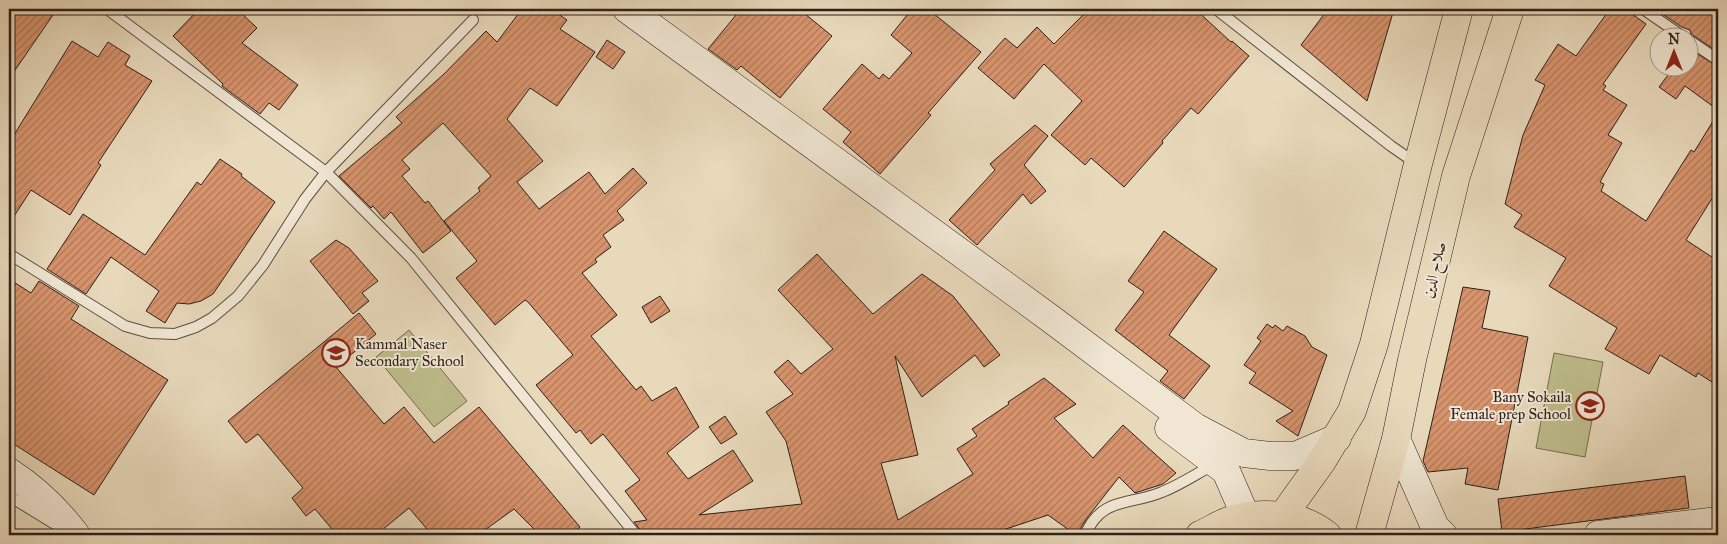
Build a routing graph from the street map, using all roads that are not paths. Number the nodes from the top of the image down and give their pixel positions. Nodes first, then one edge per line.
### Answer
1 (107, 9) edge
2 (604, 9) edge
3 (626, 9) edge
4 (1216, 9) edge
5 (1459, 9) edge
6 (1510, 9) edge
7 (1643, 9) edge
8 (473, 20) dead end
9 (1671, 28) edge
10 (1700, 48) edge
11 (1718, 60) edge
12 (1418, 164) junction
13 (326, 172) junction
14 (9, 254) edge
15 (1337, 438) junction
16 (1396, 439) junction
17 (1223, 454) junction
18 (9, 472) edge
19 (9, 496) edge
20 (1246, 517) junction
21 (1282, 517) junction
22 (1718, 521) edge
23 (74, 535) edge
24 (636, 535) edge
25 (1085, 535) edge
26 (1200, 535) edge
27 (1327, 535) edge
28 (1369, 535) edge
29 (1443, 535) edge
30 (1598, 535) edge

1 - 13 lane
2 - 17 main road
3 - 17 main road
4 - 12 lane
5 - 12 highway
6 - 16 highway, صلاح الدين
7 - 9 lane
8 - 13 lane
10 - 11 lane
12 - 15 highway
13 - 14 lane
13 - 24 lane
15 - 17 main road
15 - 21 highway
16 - 28 highway, صلاح الدين
16 - 29 main road
17 - 20 main road
17 - 25 lane
18 - 23 main road
19 - 23 lane
20 - 21 highway
20 - 26 highway
21 - 27 highway
22 - 30 main road

